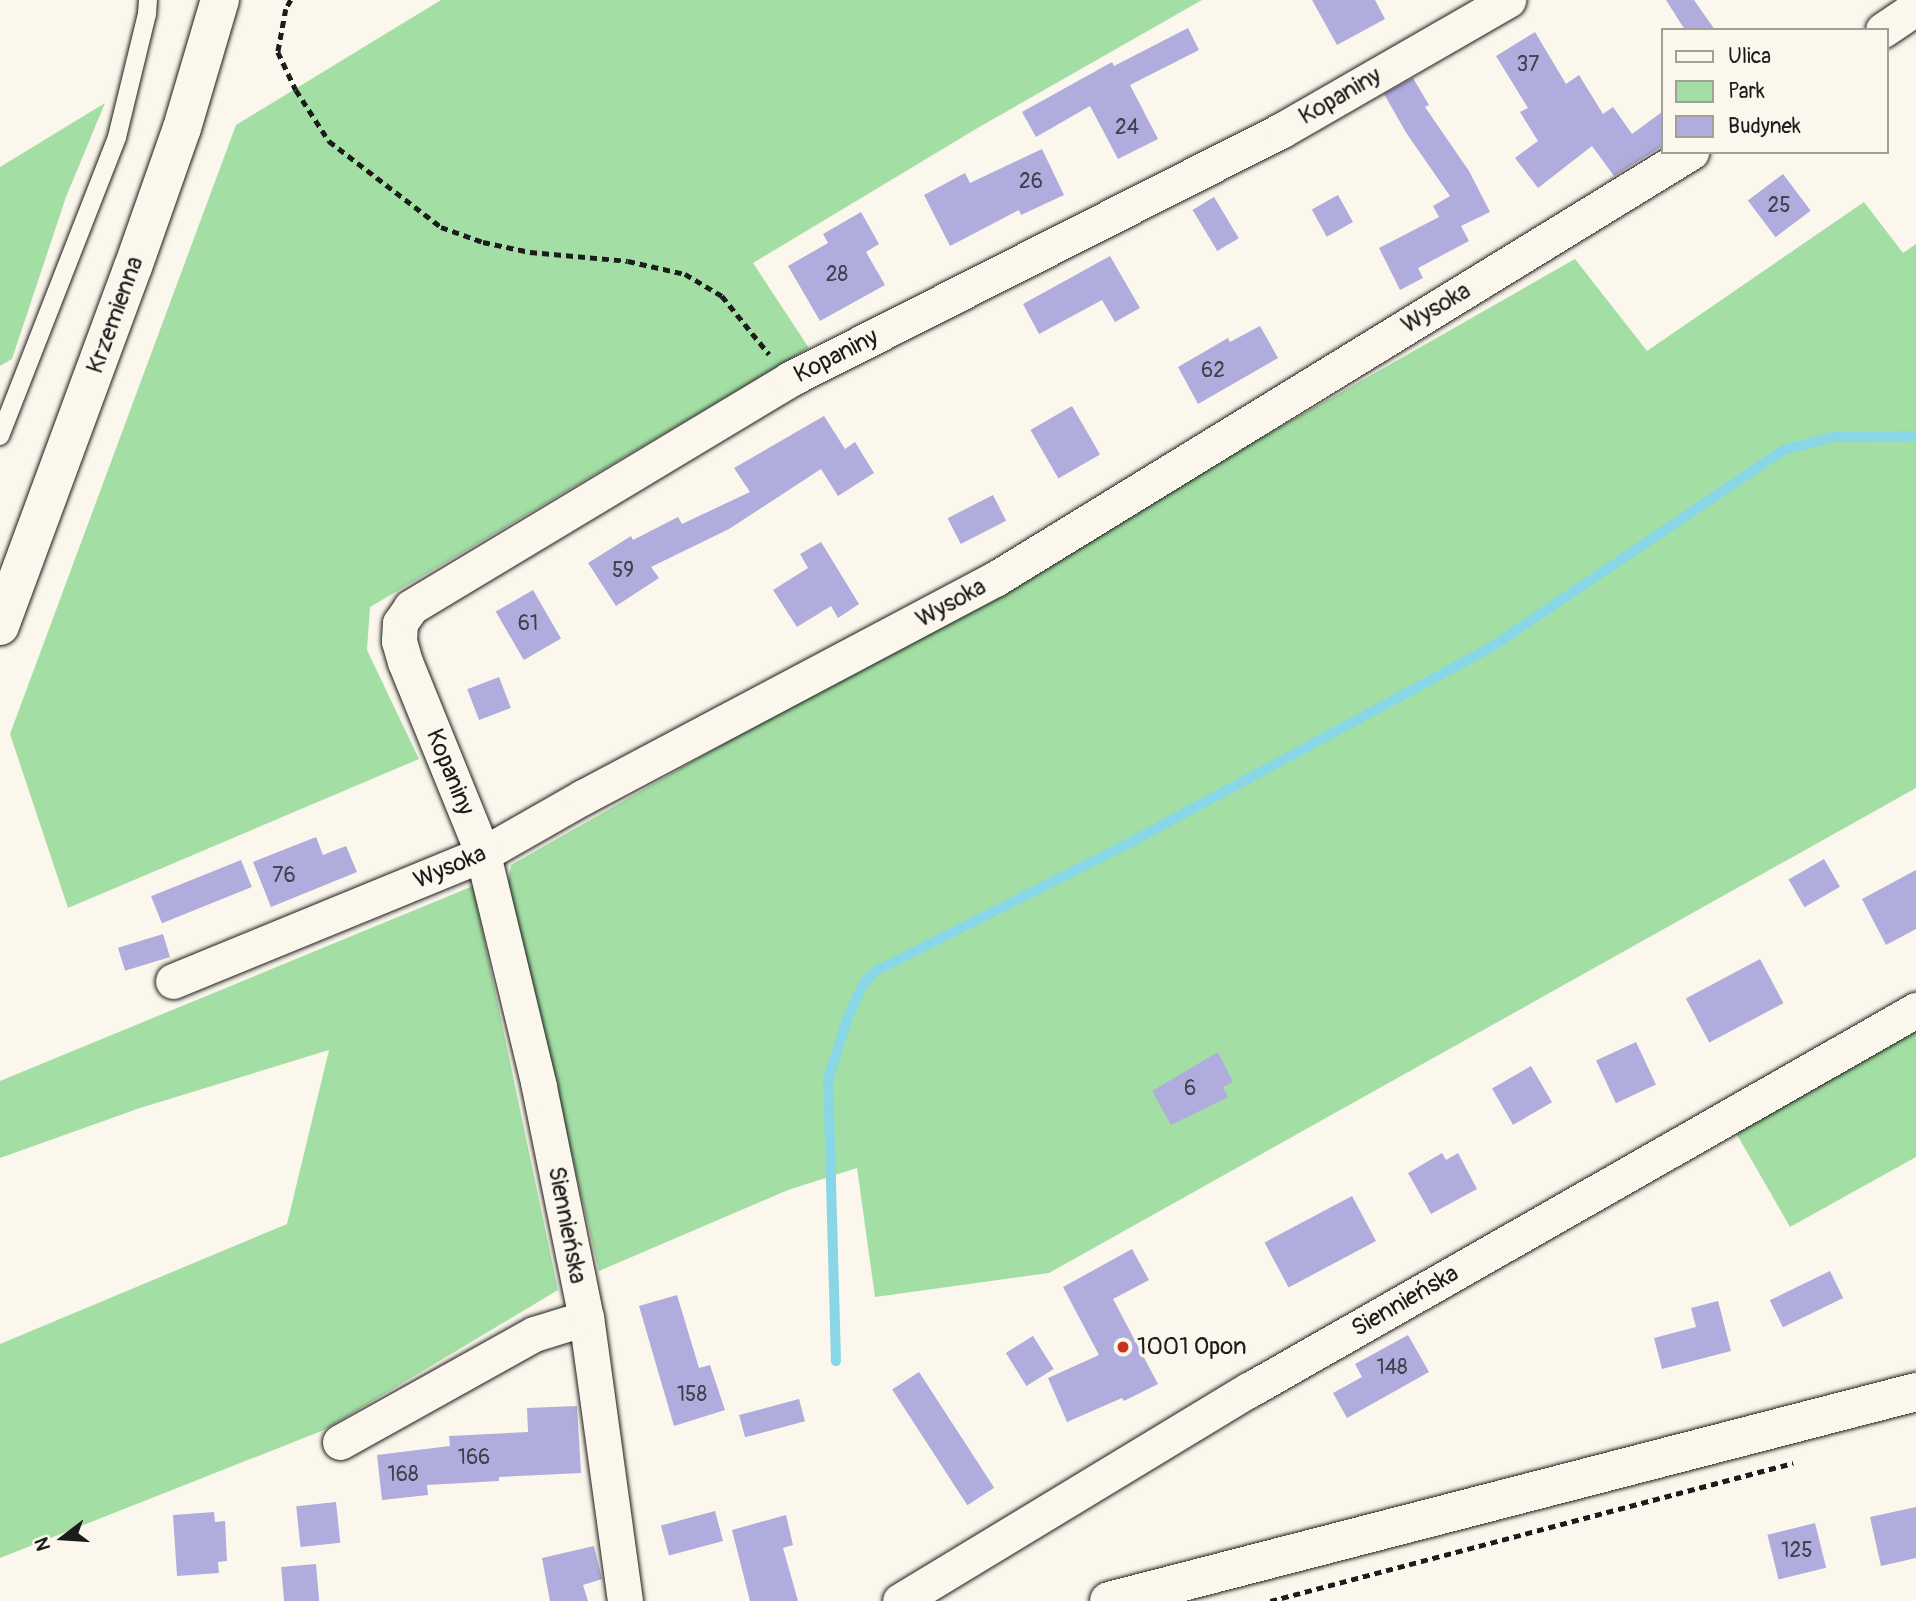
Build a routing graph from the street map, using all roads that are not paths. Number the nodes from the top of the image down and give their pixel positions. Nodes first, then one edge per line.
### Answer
1 (148, 0) edge
2 (220, 0) edge
3 (1508, 0) edge
4 (1916, 8) edge
5 (1886, 28) edge
6 (1688, 154) edge
7 (0, 436) edge
8 (0, 626) edge
9 (483, 854) junction
10 (173, 981) dead end
11 (1916, 1010) edge
12 (586, 1318) junction
13 (1916, 1392) edge
14 (340, 1442) dead end
15 (625, 1601) edge
16 (900, 1601) edge
17 (1109, 1601) edge

1 - 7 lane
2 - 8 main road, Krzemienna
3 - 9 street, Kopaniny
4 - 5 street
6 - 9 street, Wysoka
9 - 10 street, Wysoka
9 - 12 street, Siennieńska
11 - 16 street, Siennieńska
12 - 14 street
12 - 15 street, Siennieńska
13 - 17 main road

